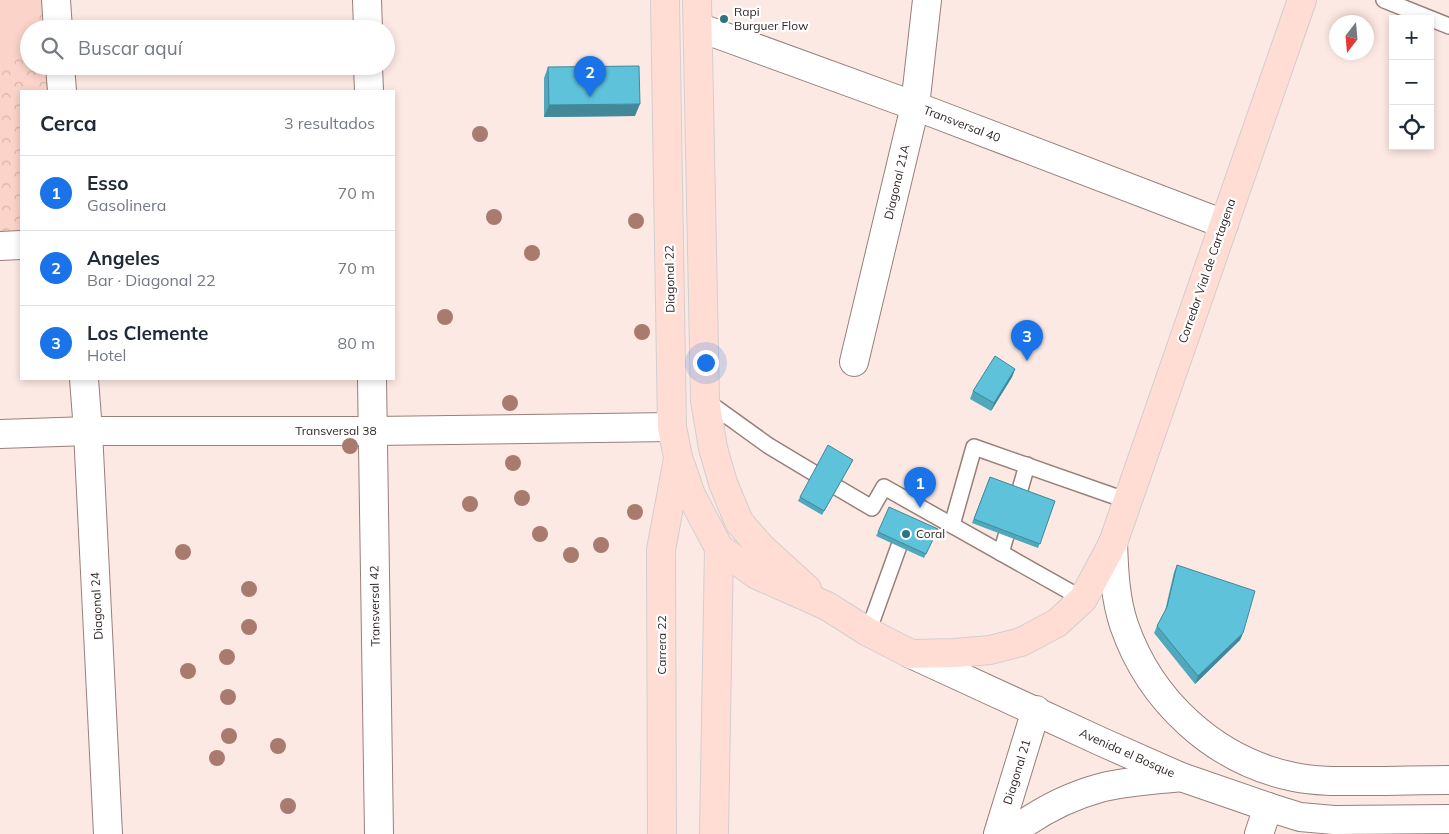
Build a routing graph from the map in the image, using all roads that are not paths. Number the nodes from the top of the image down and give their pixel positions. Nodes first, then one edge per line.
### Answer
1 (56, 0) edge
2 (367, 0) edge
3 (665, 0) edge
4 (698, 0) edge
5 (927, 0) edge
6 (1302, 0) edge
7 (1384, 0) edge
8 (57, 20) edge
9 (368, 20) edge
10 (1449, 26) edge
11 (698, 27) junction
12 (61, 75) edge
13 (368, 75) edge
14 (62, 90) edge
15 (369, 90) edge
16 (915, 106) junction
17 (700, 156) junction
18 (668, 158) junction
19 (1224, 224) junction
20 (0, 246) edge
21 (20, 246) edge
22 (854, 362) dead end
23 (84, 380) edge
24 (372, 380) edge
25 (705, 400) junction
26 (672, 427) junction
27 (88, 431) junction
28 (373, 431) junction
29 (0, 434) edge
30 (678, 457) junction
31 (1027, 465) junction
32 (814, 473) edge
33 (838, 488) edge
34 (1019, 492) edge
35 (1128, 501) junction
36 (917, 506) junction
37 (910, 521) edge
38 (952, 525) junction
39 (1006, 536) edge
40 (1113, 543) junction
41 (899, 546) edge
42 (719, 548) junction
43 (1001, 553) junction
44 (1083, 598) junction
45 (827, 606) junction
46 (868, 632) junction
47 (911, 654) junction
48 (1036, 710) junction
49 (1181, 777) junction
50 (1449, 780) edge
51 (1268, 807) junction
52 (1449, 819) edge
53 (108, 834) edge
54 (378, 834) edge
55 (662, 834) edge
56 (714, 834) edge
57 (998, 834) edge
58 (1010, 834) edge
59 (1259, 834) edge

1 - 8 street
2 - 9 street
3 - 18 main road, Diagonal 22
4 - 11 main road
5 - 16 street, Diagonal 21A
6 - 19 main road, Corredor Vial de Cartagena
7 - 10 lane
11 - 16 street, Transversal 40
11 - 17 main road
12 - 14 street
13 - 15 street
16 - 19 street, Transversal 40
16 - 22 street, Diagonal 21A
17 - 18 main road
17 - 25 main road
18 - 26 main road, Diagonal 22
19 - 35 main road, Corredor Vial de Cartagena
20 - 21 street
23 - 27 street, Diagonal 24
24 - 28 street, Transversal 42
25 - 32 lane
25 - 45 main road, Avenida el Bosque
26 - 28 street, Transversal 38
26 - 30 main road, Diagonal 22
27 - 28 street, Transversal 38
27 - 29 street, Transversal 38
27 - 53 street, Diagonal 24
28 - 54 street, Transversal 42
30 - 42 main road, Diagonal 22
30 - 55 main road, Carrera 22
31 - 34 lane
31 - 35 lane
31 - 38 lane
33 - 36 lane
35 - 40 main road, Corredor Vial de Cartagena
36 - 37 lane
36 - 38 lane
38 - 43 lane
39 - 43 lane
40 - 44 main road, Corredor Vial de Cartagena
40 - 50 street
41 - 46 lane
42 - 45 main road, Avenida el Bosque
42 - 56 main road
43 - 44 lane
44 - 47 main road, Corredor Vial de Cartagena
45 - 46 main road, Avenida el Bosque
46 - 47 main road, Avenida el Bosque
47 - 48 street, Avenida el Bosque
48 - 49 street, Avenida el Bosque
48 - 57 street, Diagonal 21
49 - 51 street, Avenida el Bosque
49 - 58 street
51 - 52 street, Avenida el Bosque
51 - 59 street

